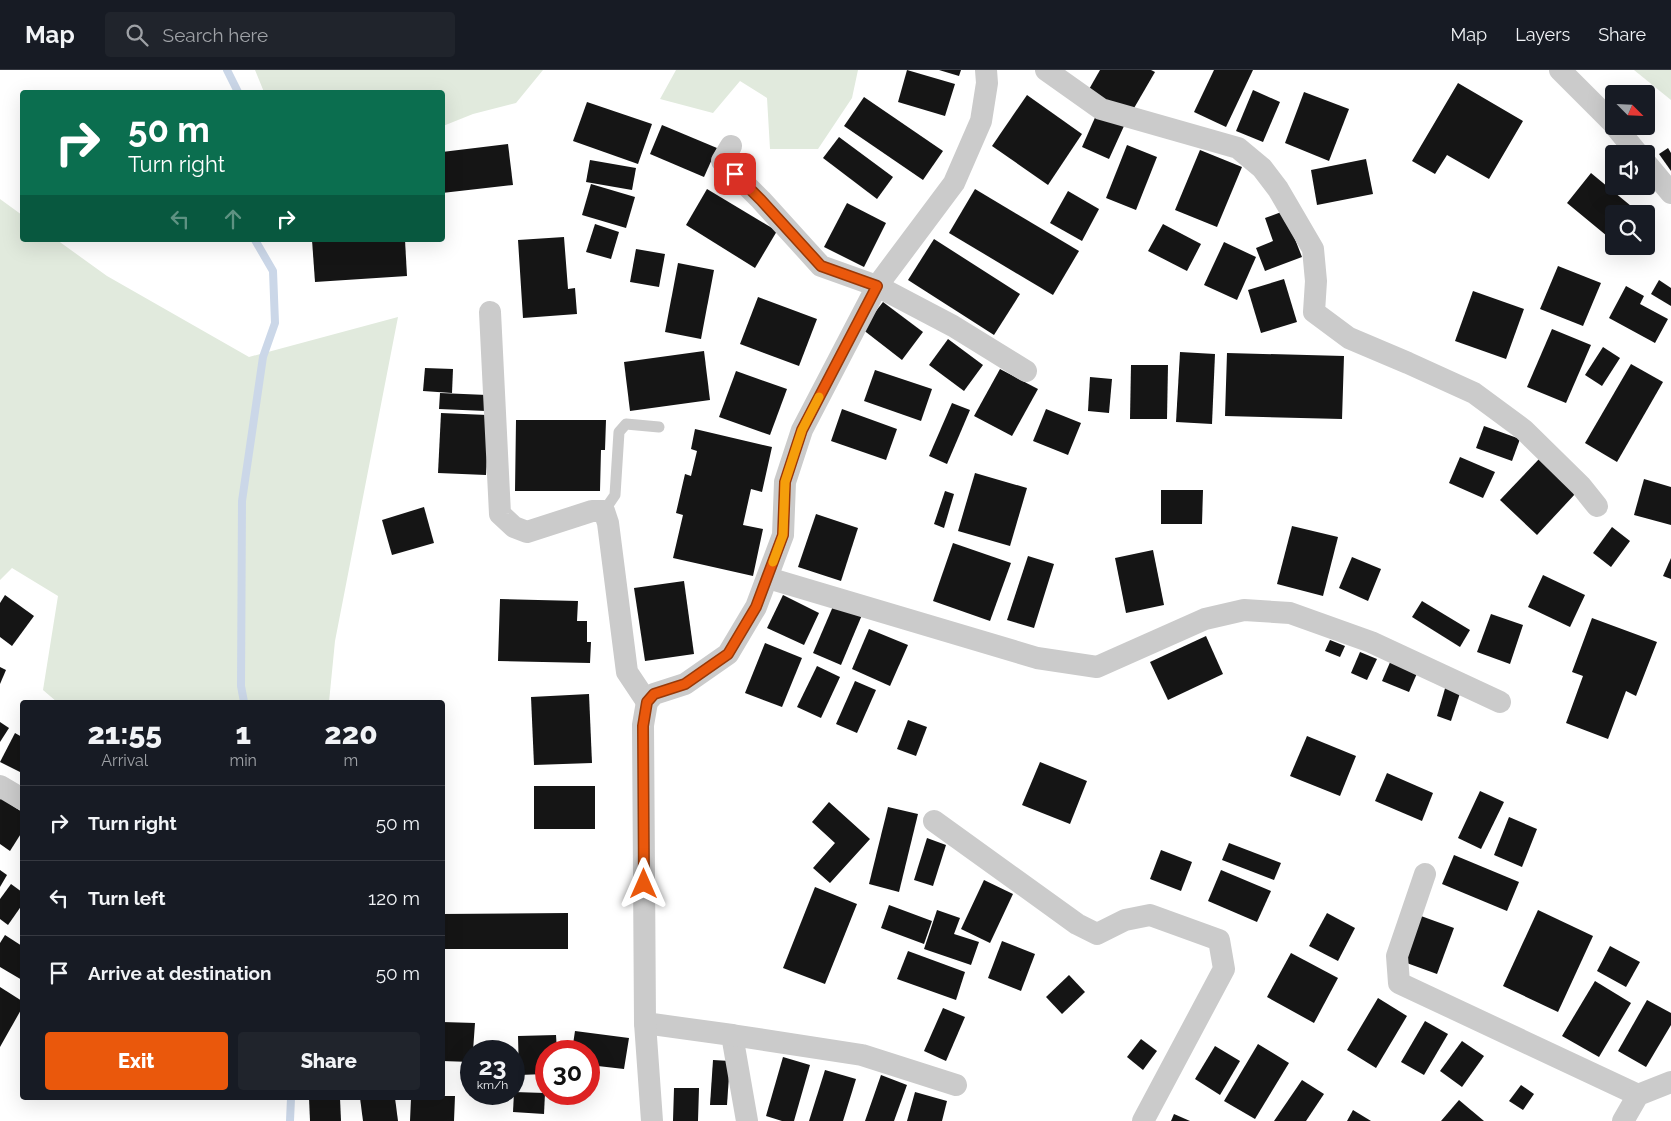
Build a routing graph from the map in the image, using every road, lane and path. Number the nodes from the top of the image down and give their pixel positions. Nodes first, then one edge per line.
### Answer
1 (986, 70) edge
2 (1046, 70) edge
3 (1560, 70) edge
4 (1605, 115) edge
5 (1623, 135) edge
6 (1631, 145) edge
7 (731, 146) dead end
8 (1655, 174) edge
9 (1671, 193) edge
10 (877, 286) junction
11 (490, 312) dead end
12 (1026, 371) dead end
13 (660, 428) dead end
14 (1597, 506) dead end
15 (604, 511) junction
16 (768, 578) junction
17 (647, 702) junction
18 (1500, 702) dead end
19 (0, 786) edge
20 (20, 798) edge
21 (934, 821) dead end
22 (1425, 874) dead end
23 (645, 1023) junction
24 (732, 1035) junction
25 (1671, 1082) edge
26 (956, 1085) dead end
27 (1638, 1095) junction
28 (652, 1121) edge
29 (747, 1121) edge
30 (1143, 1121) edge
31 (1623, 1121) edge

1 - 10 street
2 - 14 street
3 - 4 street
5 - 6 street
7 - 10 street
8 - 9 street
10 - 12 street
10 - 16 street
11 - 15 street
13 - 15 lane
15 - 17 street
16 - 17 street
16 - 18 street
17 - 23 street
19 - 20 street
21 - 30 street
22 - 27 street
23 - 24 street
23 - 28 street
24 - 26 street
24 - 29 street
25 - 27 street
27 - 31 street

